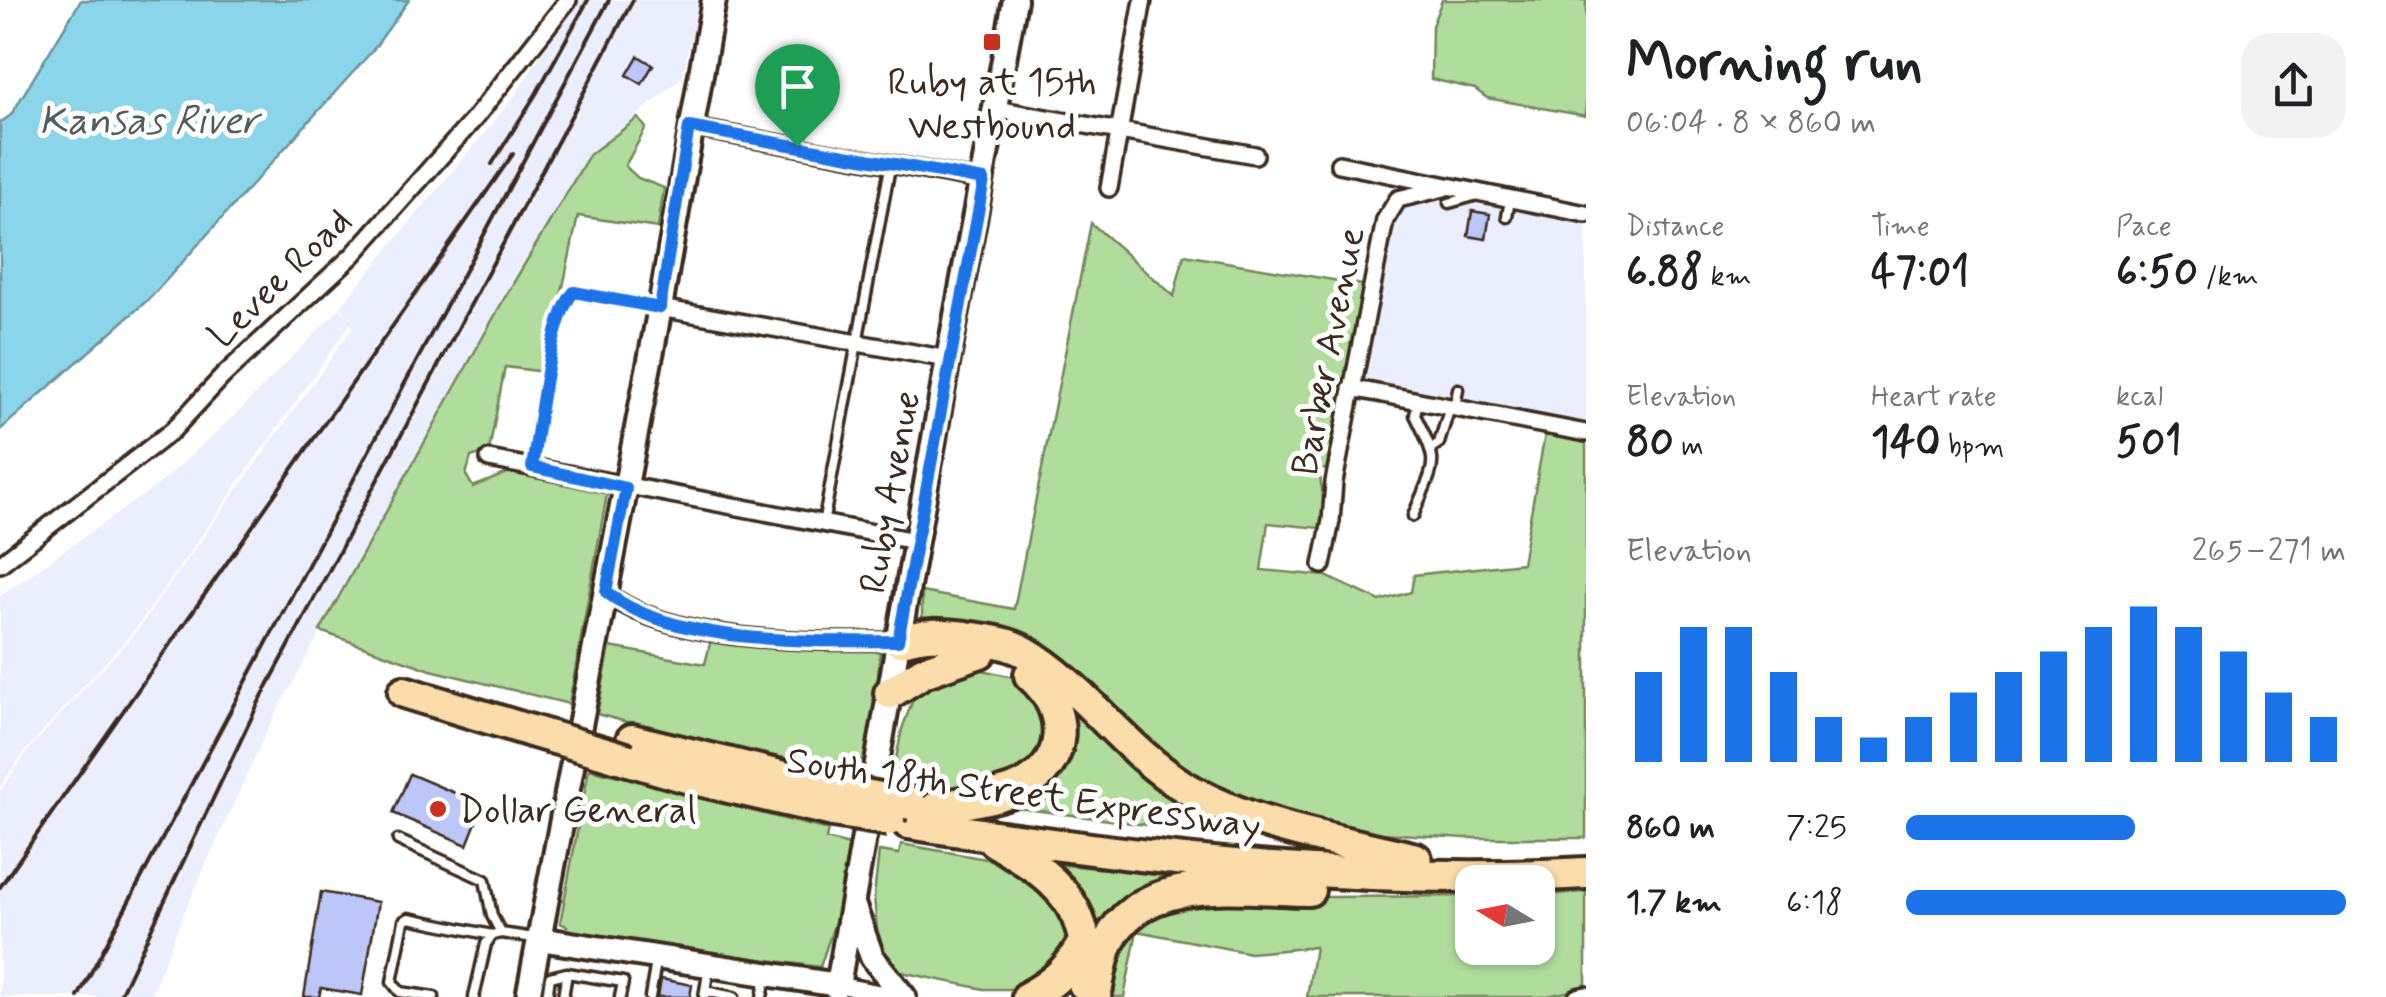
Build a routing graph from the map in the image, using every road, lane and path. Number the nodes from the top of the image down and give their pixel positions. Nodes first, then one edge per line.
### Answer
1 (568, 0) edge
2 (714, 0) edge
3 (1016, 0) edge
4 (1143, 0) edge
5 (996, 109) junction
6 (689, 127) junction
7 (1119, 130) junction
8 (1255, 156) dead end
9 (891, 162) junction
10 (1339, 164) dead end
11 (984, 180) junction
12 (1109, 188) dead end
13 (1447, 196) junction
14 (1510, 200) junction
15 (1586, 214) edge
16 (1507, 217) dead end
17 (660, 308) junction
18 (856, 343) junction
19 (948, 359) junction
20 (1351, 388) junction
21 (1458, 389) dead end
22 (1418, 401) junction
23 (1452, 408) junction
24 (1586, 433) edge
25 (1433, 447) junction
26 (489, 460) dead end
27 (532, 467) junction
28 (626, 488) junction
29 (1413, 516) dead end
30 (823, 524) junction
31 (916, 540) junction
32 (0, 564) edge
33 (1322, 565) dead end
34 (606, 592) junction
35 (898, 641) junction
36 (980, 652) junction
37 (407, 684) dead end
38 (890, 692) junction
39 (919, 812) junction
40 (983, 835) junction
41 (398, 840) dead end
42 (1586, 856) edge
43 (1416, 859) junction
44 (1586, 873) edge
45 (1445, 876) junction
46 (852, 901) junction
47 (496, 934) junction
48 (539, 938) junction
49 (1085, 940) junction
50 (597, 948) junction
51 (657, 957) junction
52 (720, 966) junction
53 (567, 973) junction
54 (581, 975) junction
55 (602, 979) junction
56 (764, 985) edge
57 (837, 991) edge
58 (704, 994) edge
59 (1586, 995) edge
60 (731, 996) edge
61 (434, 997) edge
62 (474, 997) edge
63 (528, 997) edge
64 (547, 997) edge
65 (563, 997) edge
66 (620, 997) edge
67 (650, 997) edge
68 (903, 997) edge
69 (1028, 997) edge
70 (1082, 997) edge
71 (1095, 997) edge
72 (1578, 997) edge

1 - 32 street, Levee Road
2 - 6 street
3 - 5 street, Ruby Avenue
4 - 7 street
5 - 7 street
5 - 11 street, Ruby Avenue
6 - 9 street
6 - 17 street
7 - 8 street
7 - 12 street
9 - 11 street
9 - 18 lane
10 - 13 street
11 - 19 street, Ruby Avenue
13 - 14 street
13 - 20 street, Barber Avenue
14 - 15 street
14 - 16 lane
17 - 18 street
17 - 27 lane
17 - 28 street
18 - 19 street
18 - 30 lane
19 - 31 street, Ruby Avenue
20 - 22 street
20 - 33 street, Barber Avenue
21 - 23 lane
22 - 23 street
22 - 25 lane
23 - 24 street
23 - 25 lane
25 - 29 lane
26 - 27 street
27 - 28 street
28 - 30 street
28 - 34 street
30 - 31 street
31 - 35 street, Ruby Avenue
34 - 35 street
34 - 48 street
35 - 36 highway
35 - 38 street, Ruby Avenue
35 - 43 highway
36 - 38 highway
36 - 39 highway
37 - 39 highway, South 18th Street Expressway, bridge
38 - 46 street, Ruby Avenue
39 - 40 highway, South 18th Street Expressway
39 - 43 highway, South 18th Street Expressway
40 - 45 highway, South 18th Street Expressway
40 - 49 highway
41 - 47 lane
42 - 43 highway, South 18th Street Expressway
44 - 45 highway, South 18th Street Expressway
45 - 71 highway
46 - 57 street, Ruby Avenue
46 - 68 street
47 - 48 lane
47 - 61 lane
47 - 62 lane
48 - 50 street
48 - 63 street
49 - 69 highway
49 - 70 highway
50 - 51 street
50 - 54 lane
50 - 55 lane
51 - 52 street
51 - 67 lane
52 - 56 street
52 - 58 lane
52 - 60 lane
53 - 54 lane
53 - 64 lane
53 - 65 lane
54 - 55 lane
55 - 66 lane
56 - 57 street
57 - 68 street
58 - 60 lane
59 - 72 street

